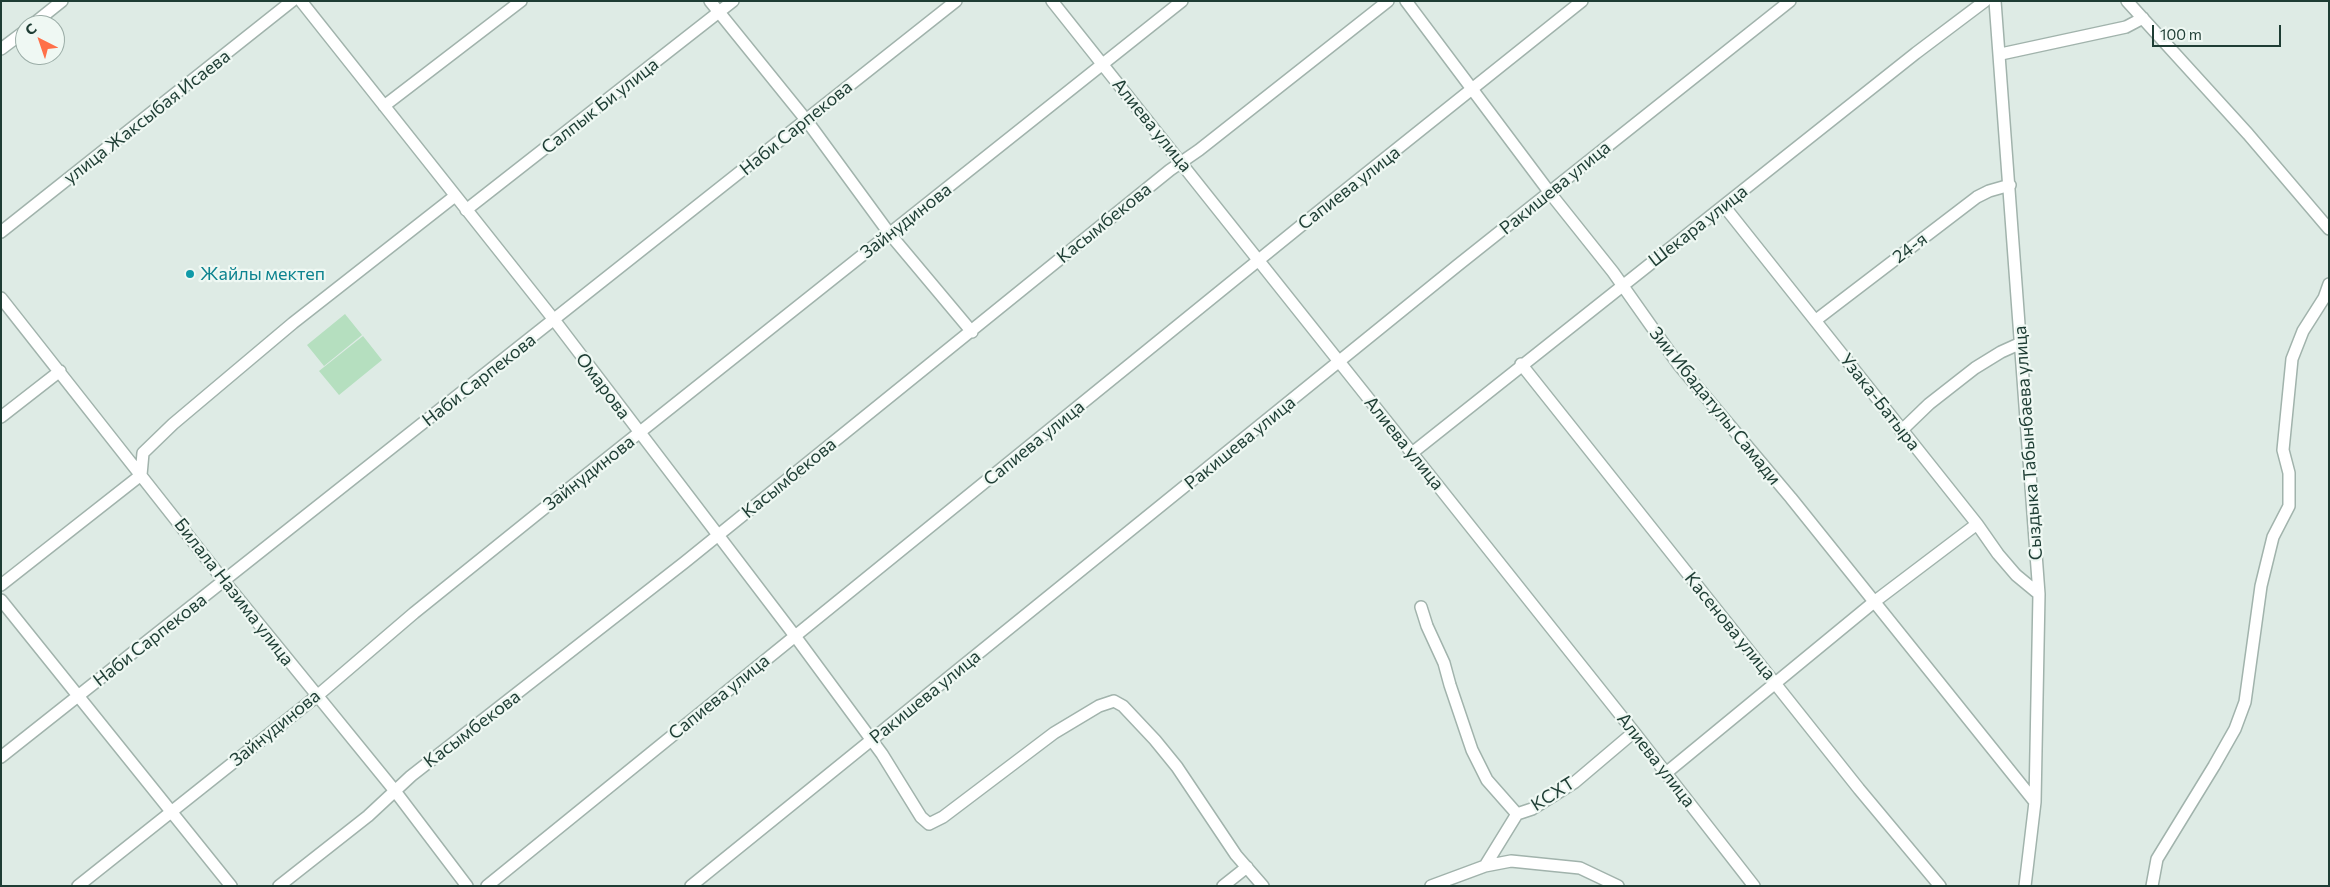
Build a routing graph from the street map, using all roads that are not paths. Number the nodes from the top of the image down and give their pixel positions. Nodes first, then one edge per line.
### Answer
1 (62, 1) edge
2 (292, 1) edge
3 (301, 1) edge
4 (521, 1) edge
5 (710, 1) edge
6 (733, 1) edge
7 (956, 1) edge
8 (1052, 1) edge
9 (1182, 1) edge
10 (1388, 1) edge
11 (1406, 1) edge
12 (1582, 1) edge
13 (1790, 1) edge
14 (1985, 1) edge
15 (1995, 1) edge
16 (2127, 1) edge
17 (719, 12) junction
18 (44, 15) edge
19 (2143, 18) junction
20 (15, 39) edge
21 (1, 50) edge
22 (2001, 54) junction
23 (1102, 63) junction
24 (1474, 89) junction
25 (384, 106) junction
26 (806, 121) junction
27 (1182, 162) junction
28 (2010, 185) junction
29 (1550, 193) junction
30 (455, 196) junction
31 (1724, 206) junction
32 (466, 210) junction
33 (2329, 229) edge
34 (1, 232) edge
35 (889, 233) junction
36 (1259, 260) junction
37 (2329, 284) edge
38 (1623, 286) junction
39 (1, 298) edge
40 (1816, 320) junction
41 (554, 321) junction
42 (972, 332) junction
43 (2021, 343) junction
44 (1339, 363) junction
45 (1521, 364) junction
46 (60, 371) junction
47 (1, 418) edge
48 (1901, 430) junction
49 (639, 434) junction
50 (1412, 453) junction
51 (141, 474) junction
52 (1977, 524) junction
53 (717, 536) junction
54 (224, 582) junction
55 (1, 585) edge
56 (2039, 594) junction
57 (1, 600) edge
58 (1874, 602) junction
59 (1421, 607) dead end
60 (795, 636) junction
61 (1776, 683) junction
62 (78, 696) junction
63 (316, 696) junction
64 (1634, 732) junction
65 (872, 740) junction
66 (1, 757) edge
67 (1666, 773) junction
68 (395, 791) junction
69 (2035, 802) junction
70 (170, 812) junction
71 (1517, 814) junction
72 (1485, 866) junction
73 (1247, 868) junction
74 (78, 886) edge
75 (231, 886) edge
76 (279, 886) edge
77 (466, 886) edge
78 (487, 886) edge
79 (691, 886) edge
80 (1223, 886) edge
81 (1263, 886) edge
82 (1432, 886) edge
83 (1618, 886) edge
84 (1754, 886) edge
85 (1940, 886) edge
86 (2025, 886) edge
87 (2152, 886) edge

1 - 18 street
2 - 34 street, улица Жаксыбая Исаева
3 - 25 street, Омарова
4 - 25 street
5 - 17 street
6 - 17 street, Салпык Би улица
7 - 26 street, Наби Сарпекова
8 - 23 street, Алиева улица
9 - 23 street, Зайнудинова
10 - 27 street, Касымбекова
11 - 24 street, Зии Ибадатулы Самади
12 - 24 street, Сапиева улица
13 - 29 street, Ракишева улица
14 - 31 street, Шекара улица
15 - 22 street, Сыздыка Табынбаева улица
16 - 19 street
17 - 26 street
17 - 32 street, Салпык Би улица
19 - 22 street
19 - 33 street
20 - 21 street
22 - 28 street, Сыздыка Табынбаева улица
23 - 27 street, Алиева улица
23 - 35 street, Зайнудинова
24 - 29 street, Зии Ибадатулы Самади
24 - 36 street, Сапиева улица
25 - 30 street, Омарова
26 - 35 street
26 - 41 street, Наби Сарпекова
27 - 36 street, Алиева улица
27 - 42 street, Касымбекова
28 - 40 street, 24-я
28 - 43 street, Сыздыка Табынбаева улица
29 - 38 street, Зии Ибадатулы Самади
29 - 44 street, Ракишева улица
30 - 32 street, Омарова
30 - 51 street
31 - 38 street, Шекара улица
31 - 40 street, Узака-Батыра
32 - 41 street, Омарова
35 - 42 street
35 - 49 street, Зайнудинова
36 - 44 street, Алиева улица
36 - 60 street, Сапиева улица
37 - 87 street
38 - 45 street, Шекара улица
38 - 58 street, Зии Ибадатулы Самади
39 - 46 street, Билала Назима улица
40 - 48 street, Узака-Батыра
41 - 49 street, Омарова
41 - 54 street, Наби Сарпекова
42 - 53 street, Касымбекова
43 - 48 street
43 - 56 street, Сыздыка Табынбаева улица
44 - 50 street, Алиева улица
44 - 65 street, Ракишева улица
45 - 50 street, Шекара улица
45 - 61 street, Касенова улица
46 - 47 street
46 - 51 street, Билала Назима улица
48 - 52 street, Узака-Батыра
49 - 53 street, Омарова
49 - 63 street, Зайнудинова
50 - 64 street, Алиева улица
51 - 54 street, Билала Назима улица
51 - 55 street
52 - 56 street, Узака-Батыра
52 - 58 street
53 - 60 street, Омарова
53 - 68 street, Касымбекова
54 - 62 street, Наби Сарпекова
54 - 63 street, Билала Назима улица
56 - 69 street, Сыздыка Табынбаева улица
57 - 62 street
58 - 61 street
58 - 69 street, Зии Ибадатулы Самади
59 - 71 street
60 - 65 street, Омарова
60 - 78 street, Сапиева улица
61 - 67 street
61 - 85 street, Касенова улица
62 - 66 street, Наби Сарпекова
62 - 70 street
63 - 68 street, Билала Назима улица
63 - 70 street, Зайнудинова
64 - 67 street, Алиева улица
64 - 71 street, КСХТ
65 - 73 street, Омарова
65 - 79 street, Ракишева улица
67 - 84 street, Алиева улица
68 - 76 street, Касымбекова
68 - 77 street, Билала Назима улица
69 - 86 street, Сыздыка Табынбаева улица
70 - 74 street, Зайнудинова
70 - 75 street
71 - 72 street, КСХТ
72 - 82 street
72 - 83 street
73 - 80 street
73 - 81 street

